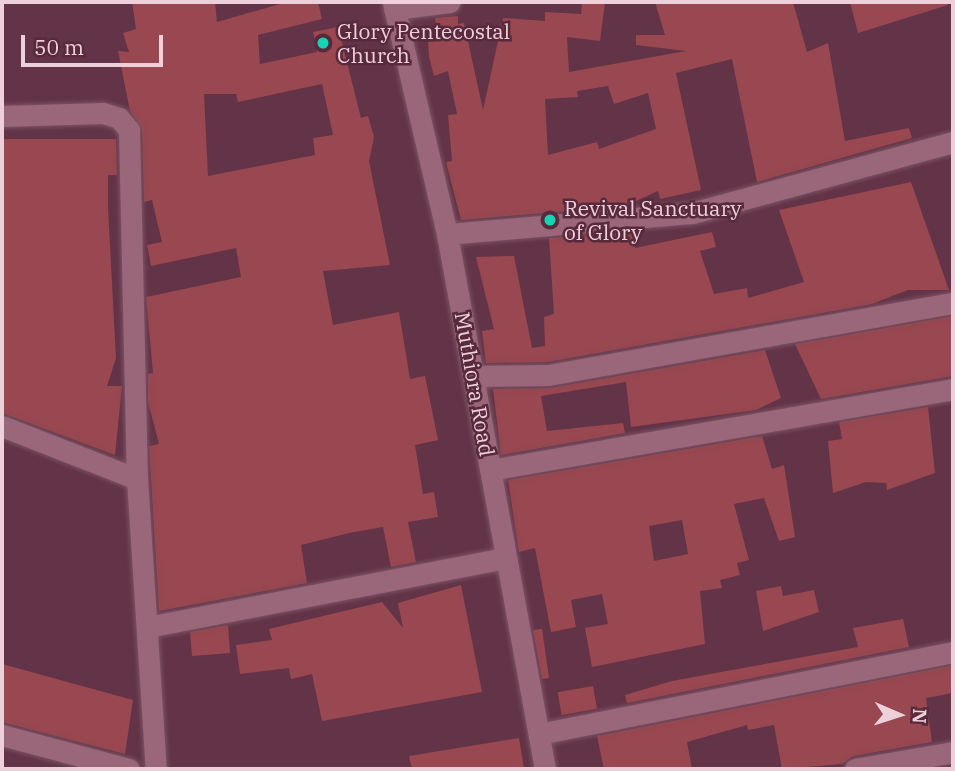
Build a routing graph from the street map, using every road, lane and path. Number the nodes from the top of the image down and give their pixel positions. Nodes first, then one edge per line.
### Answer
1 (450, 2) edge
2 (393, 5) edge
3 (2, 116) edge
4 (953, 142) edge
5 (447, 234) junction
6 (953, 303) edge
7 (475, 376) junction
8 (953, 389) edge
9 (2, 426) edge
10 (490, 470) junction
11 (136, 479) junction
12 (504, 558) junction
13 (148, 627) junction
14 (953, 652) edge
15 (539, 734) junction
16 (2, 735) edge
17 (953, 752) edge
18 (128, 769) edge
19 (156, 769) edge
20 (545, 769) edge
21 (855, 769) edge

1 - 2 street
2 - 5 street, Muthiora Road
3 - 11 street
4 - 5 street
5 - 7 street, Muthiora Road
6 - 7 street
7 - 10 street, Muthiora Road
8 - 10 street
9 - 11 street
10 - 12 street, Muthiora Road
11 - 13 street
12 - 13 street
12 - 15 street, Muthiora Road
13 - 19 street
14 - 15 street
15 - 20 street, Muthiora Road
16 - 18 street
17 - 21 street

